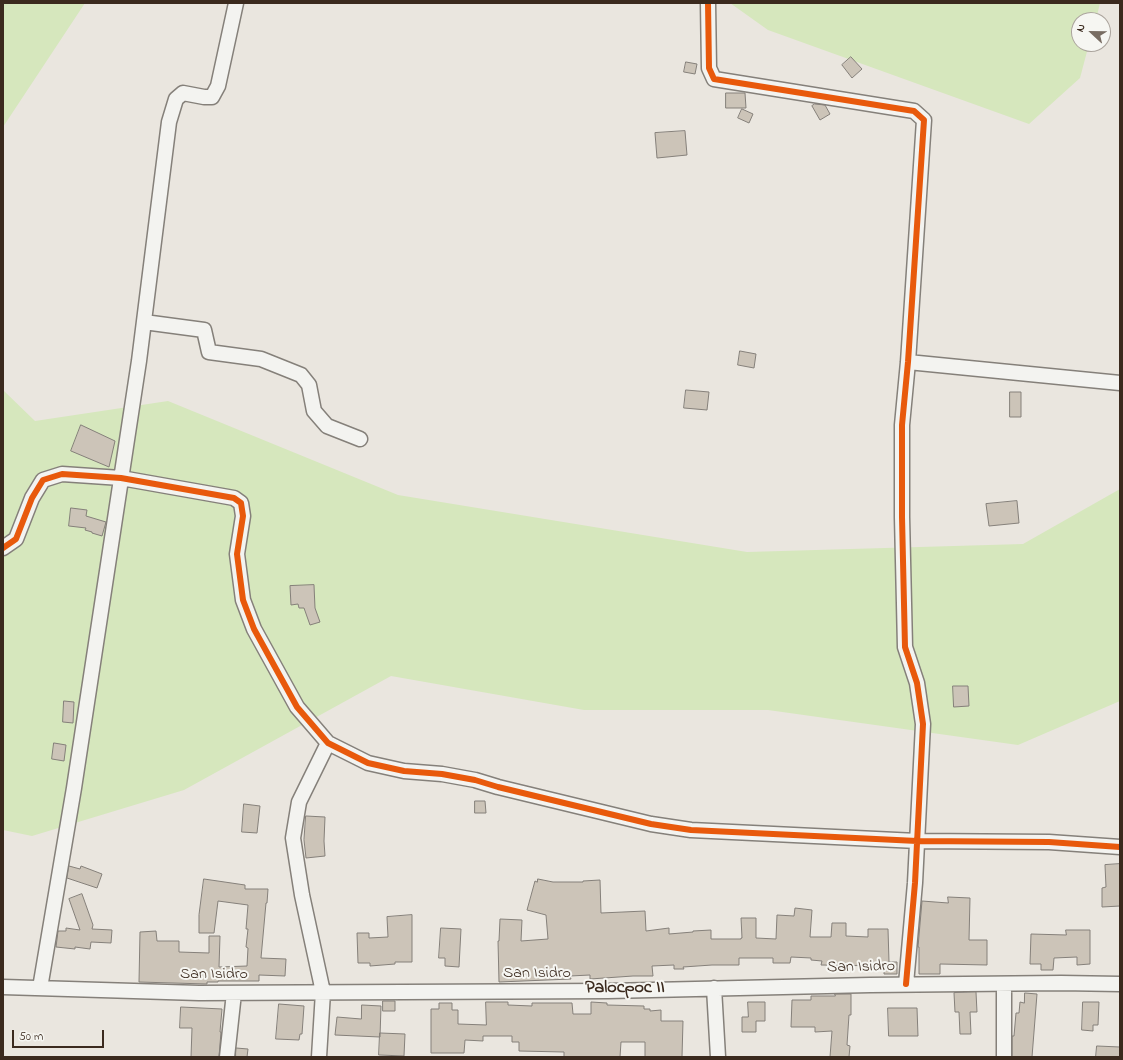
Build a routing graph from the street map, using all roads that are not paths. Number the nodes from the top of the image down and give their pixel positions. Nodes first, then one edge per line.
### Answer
1 (236, 3) edge
2 (708, 3) edge
3 (144, 322) junction
4 (908, 362) junction
5 (1120, 383) edge
6 (360, 439) dead end
7 (121, 478) junction
8 (3, 548) edge
9 (328, 743) junction
10 (918, 841) junction
11 (1120, 847) edge
12 (906, 984) junction
13 (1004, 984) junction
14 (1120, 984) edge
15 (3, 987) edge
16 (40, 988) junction
17 (714, 988) junction
18 (323, 992) junction
19 (234, 993) junction
20 (227, 1057) edge
21 (319, 1057) edge
22 (718, 1057) edge
23 (1004, 1057) edge

1 - 3 street
2 - 4 street
3 - 6 street
3 - 7 street
4 - 5 street
4 - 10 street
7 - 8 street
7 - 9 street
7 - 16 street
9 - 10 street
9 - 18 street
10 - 11 street
10 - 12 street
12 - 13 street, San Isidro
12 - 17 street, San Isidro
13 - 14 street, San Isidro
13 - 23 street
15 - 16 street, San Isidro
16 - 19 street, San Isidro
17 - 18 street, San Isidro
17 - 22 street
18 - 19 street, San Isidro
18 - 21 street
19 - 20 street

